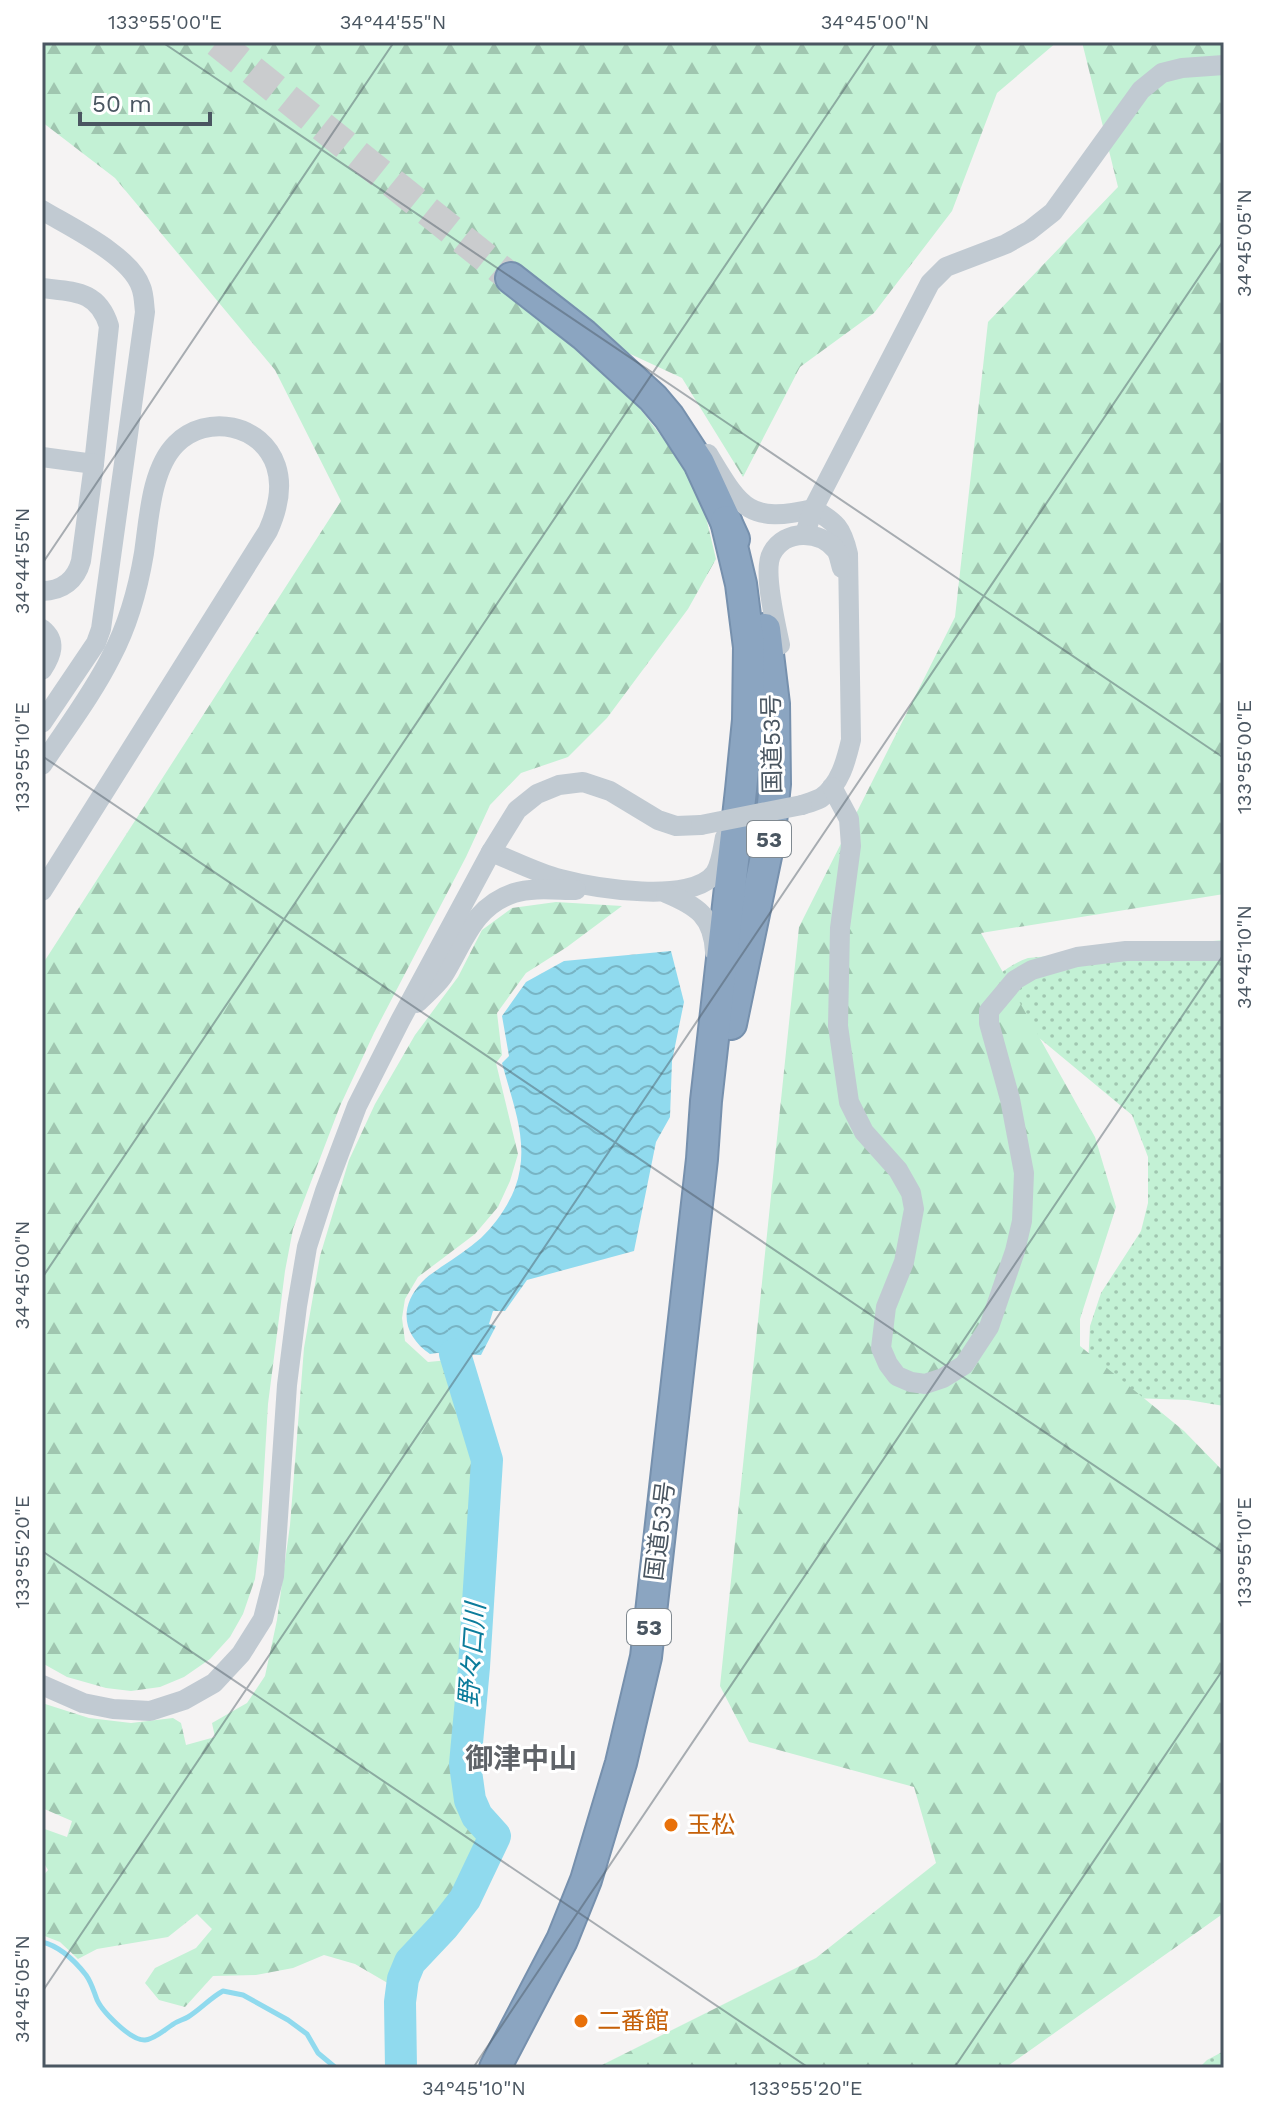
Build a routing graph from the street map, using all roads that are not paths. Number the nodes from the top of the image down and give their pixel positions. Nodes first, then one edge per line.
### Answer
1 (1224, 65) edge
2 (42, 210) edge
3 (511, 278) tunnel mouth
4 (42, 288) edge
5 (669, 417) junction
6 (42, 457) edge
7 (94, 464) junction
8 (813, 509) junction
9 (726, 521) junction
10 (805, 534) junction
11 (848, 587) junction
12 (42, 591) edge
13 (42, 629) edge
14 (749, 647) junction
15 (42, 670) edge
16 (42, 723) edge
17 (43, 762) edge
18 (832, 787) junction
19 (491, 852) junction
20 (760, 885) junction
21 (612, 888) junction
22 (42, 891) edge
23 (666, 893) junction
24 (1224, 951) edge
25 (400, 1021) junction
26 (706, 1101) junction
27 (702, 1159) junction
28 (42, 1685) edge
29 (495, 2068) edge

1 - 8 street
2 - 16 street
3 - 5 highway, 国道53号 / 53
4 - 7 street
5 - 8 street
5 - 9 highway, 国道53号 / 53
6 - 7 street
7 - 12 street
8 - 10 street
8 - 11 street
9 - 14 highway, 国道53号 / 53
9 - 20 highway, 国道53号 / 53
10 - 11 street
10 - 20 street
11 - 18 street
13 - 15 street
14 - 23 street
14 - 26 highway, 国道53号 / 53
17 - 22 street
18 - 19 street, bridge
18 - 24 street
19 - 21 street
19 - 25 street
20 - 27 highway, 国道53号 / 53
21 - 23 street
21 - 25 street
23 - 26 street
25 - 28 street
26 - 27 highway, 国道53号 / 53
27 - 29 highway, 国道53号 / 53

